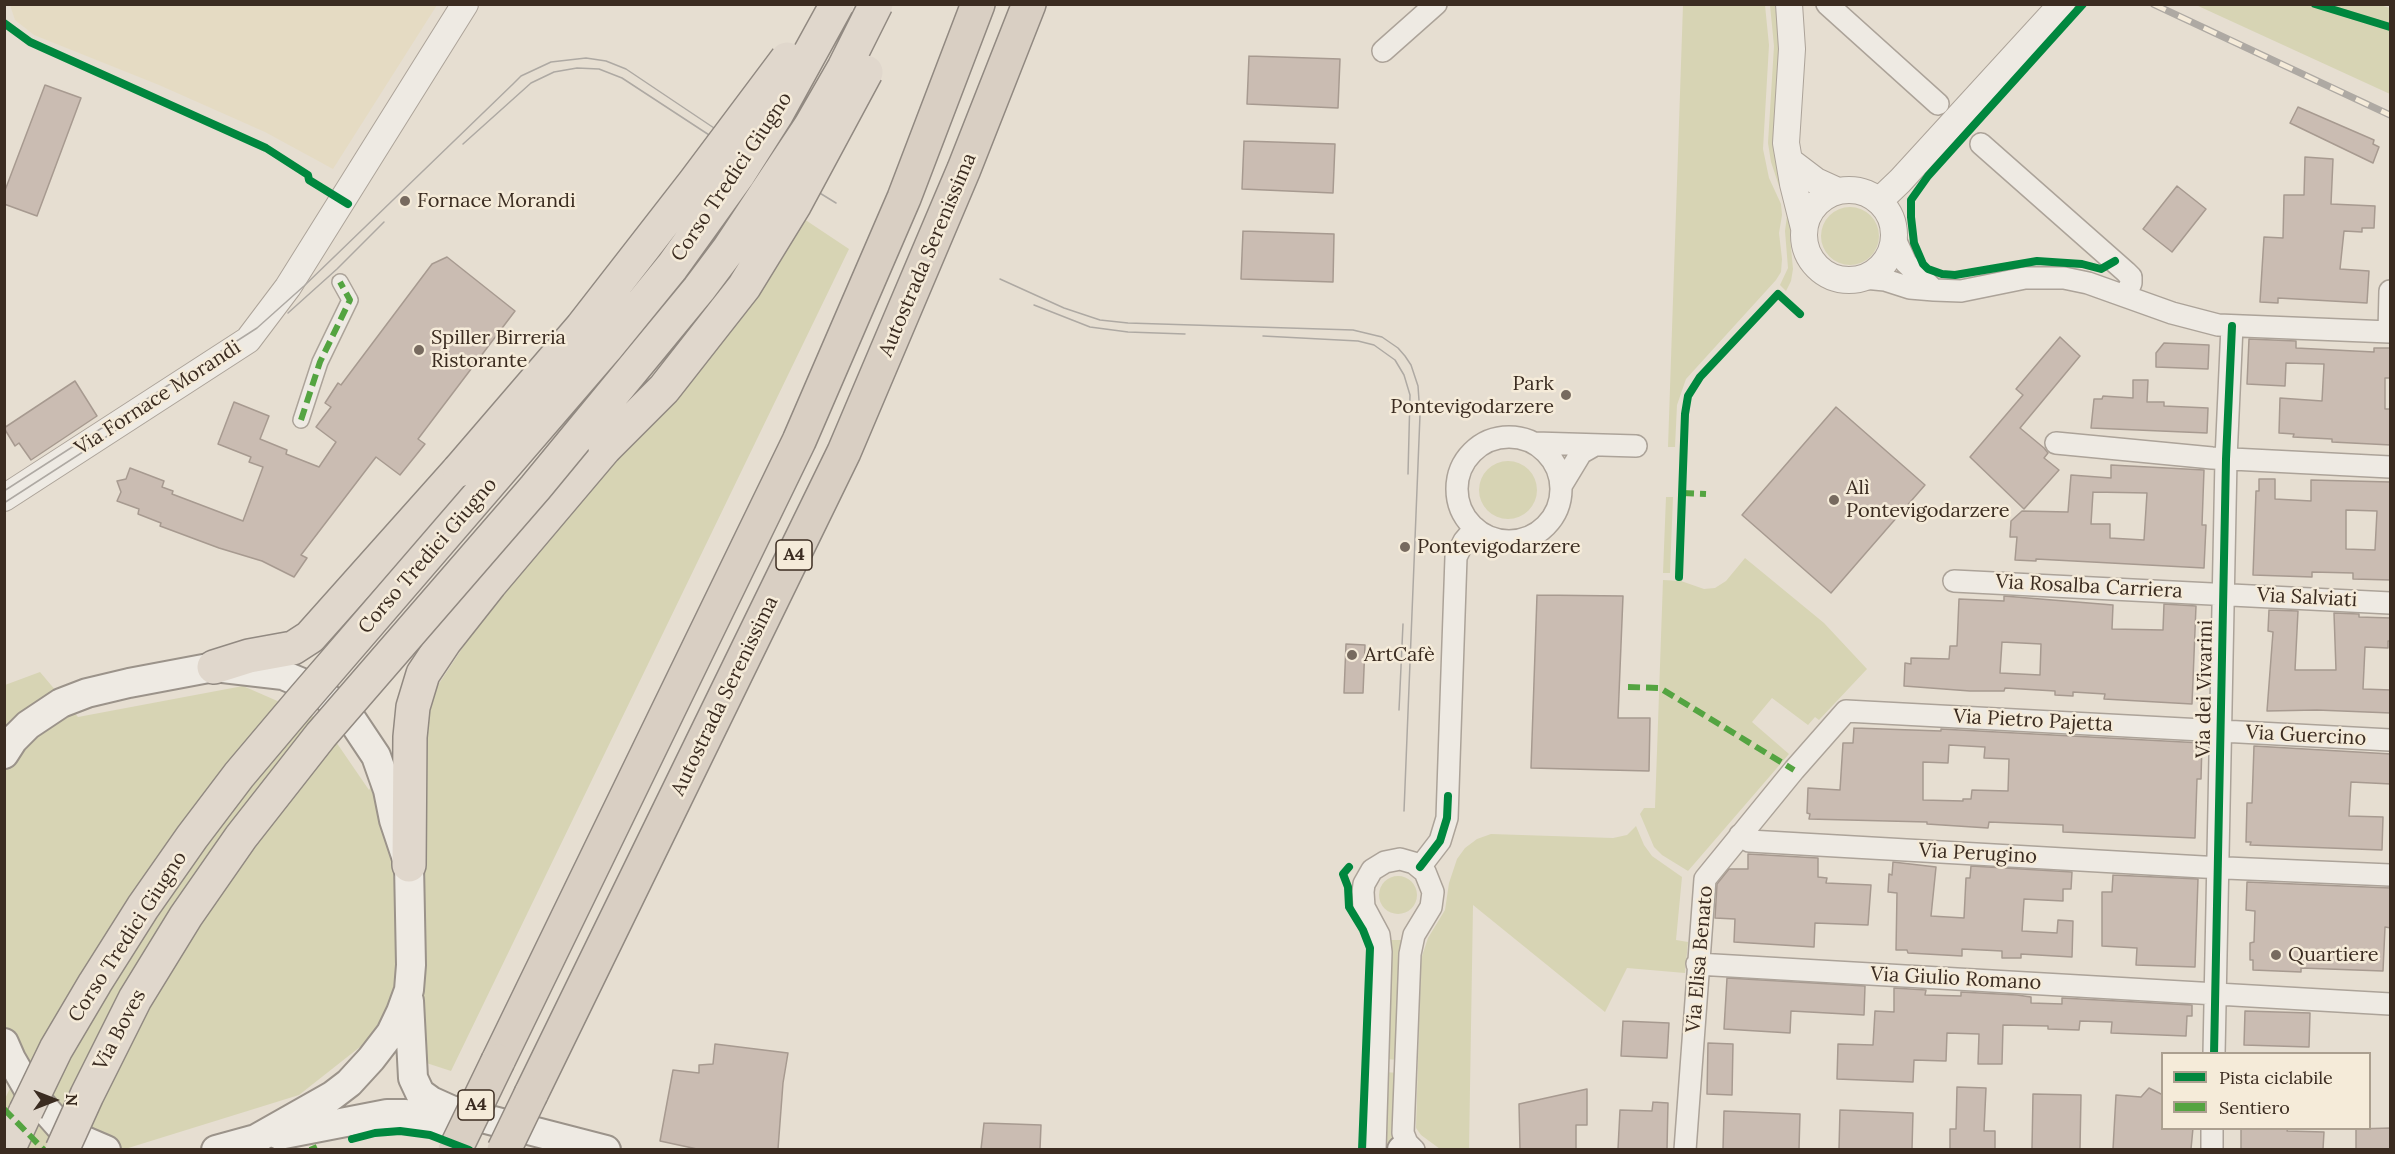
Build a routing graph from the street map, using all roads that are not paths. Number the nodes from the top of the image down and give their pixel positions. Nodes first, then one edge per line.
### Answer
1 (465, 4) edge
2 (822, 4) edge
3 (837, 4) edge
4 (876, 4) edge
5 (896, 4) edge
6 (978, 4) edge
7 (1029, 4) edge
8 (1436, 4) edge
9 (1789, 4) edge
10 (1827, 4) edge
11 (2062, 4) edge
12 (1383, 51) dead end
13 (1938, 104) dead end
14 (1981, 144) dead end
15 (1791, 162) junction
16 (1838, 191) junction
17 (1879, 201) junction
18 (1804, 228) junction
19 (1894, 237) junction
20 (1864, 278) junction
21 (340, 282) dead end
22 (1934, 290) junction
23 (2391, 291) edge
24 (2126, 295) junction
25 (2232, 326) junction
26 (2390, 332) edge
27 (301, 420) dead end
28 (2056, 443) dead end
29 (1535, 444) junction
30 (1594, 445) junction
31 (1636, 446) dead end
32 (2226, 459) junction
33 (2391, 467) edge
34 (1562, 486) junction
35 (4, 498) edge
36 (1475, 528) junction
37 (1954, 580) dead end
38 (2223, 594) junction
39 (2391, 603) edge
40 (214, 667) junction
41 (1846, 711) joint
42 (2220, 732) junction
43 (2391, 740) edge
44 (7, 746) edge
45 (1740, 835) junction
46 (409, 865) junction
47 (1420, 867) junction
48 (2218, 867) junction
49 (2391, 875) edge
50 (186, 916) joint
51 (1424, 920) junction
52 (1373, 921) junction
53 (1697, 964) junction
54 (409, 990) junction
55 (2215, 995) junction
56 (2391, 1004) edge
57 (4, 1042) edge
58 (2214, 1052) edge
59 (2212, 1130) edge
60 (256, 1139) junction
61 (60, 1145) edge
62 (8, 1149) edge
63 (106, 1149) edge
64 (216, 1149) edge
65 (455, 1149) edge
66 (504, 1149) edge
67 (517, 1149) edge
68 (606, 1149) edge
69 (1375, 1149) edge
70 (1402, 1149) edge
71 (1407, 1149) edge
72 (1414, 1149) edge
73 (1685, 1149) edge
74 (2212, 1149) edge

1 - 35 street, Via Fornace Morandi
2 - 40 highway, bridge
3 - 62 highway, Corso Tredici Giugno, bridge
4 - 50 highway, Corso Tredici Giugno, bridge
5 - 46 highway, bridge
6 - 65 highway, A4, bridge
7 - 66 highway, Autostrada Serenissima / A4, bridge
8 - 12 street
9 - 15 street
10 - 13 street
11 - 17 street
14 - 24 street
15 - 16 street
15 - 18 street
16 - 17 street
16 - 18 street
17 - 19 street
18 - 20 street
19 - 20 street
19 - 22 street
20 - 22 street
21 - 27 street
22 - 24 street
23 - 26 street
24 - 25 street
25 - 26 street
25 - 32 street, Via dei Vivarini
28 - 32 street
29 - 30 street
29 - 34 street
29 - 36 street
30 - 31 street
30 - 34 street
32 - 33 street
32 - 38 street, Via dei Vivarini
34 - 36 street
36 - 47 street
37 - 38 street, Via Rosalba Carriera
38 - 39 street, Via Salviati
38 - 42 street, Via dei Vivarini
40 - 44 main road
40 - 46 main road
41 - 42 street, Via Pietro Pajetta
41 - 45 street, Via Elisa Benato
42 - 43 street, Via Guercino
42 - 48 street, Via dei Vivarini
45 - 48 street, Via Perugino
45 - 53 street, Via Elisa Benato
46 - 54 main road
47 - 51 street
47 - 52 street
48 - 49 street, Via Perugino
48 - 55 street, Via dei Vivarini
50 - 61 highway, Via Boves, bridge
51 - 52 street
51 - 72 street
52 - 69 street
53 - 55 street, Via Giulio Romano
53 - 73 street, Via Elisa Benato
54 - 60 main road
54 - 68 main road
55 - 56 street, Via Giulio Romano
55 - 58 street, Via dei Vivarini
57 - 61 main road
59 - 74 street
60 - 64 main road
60 - 67 main road
61 - 63 main road
70 - 71 main road

